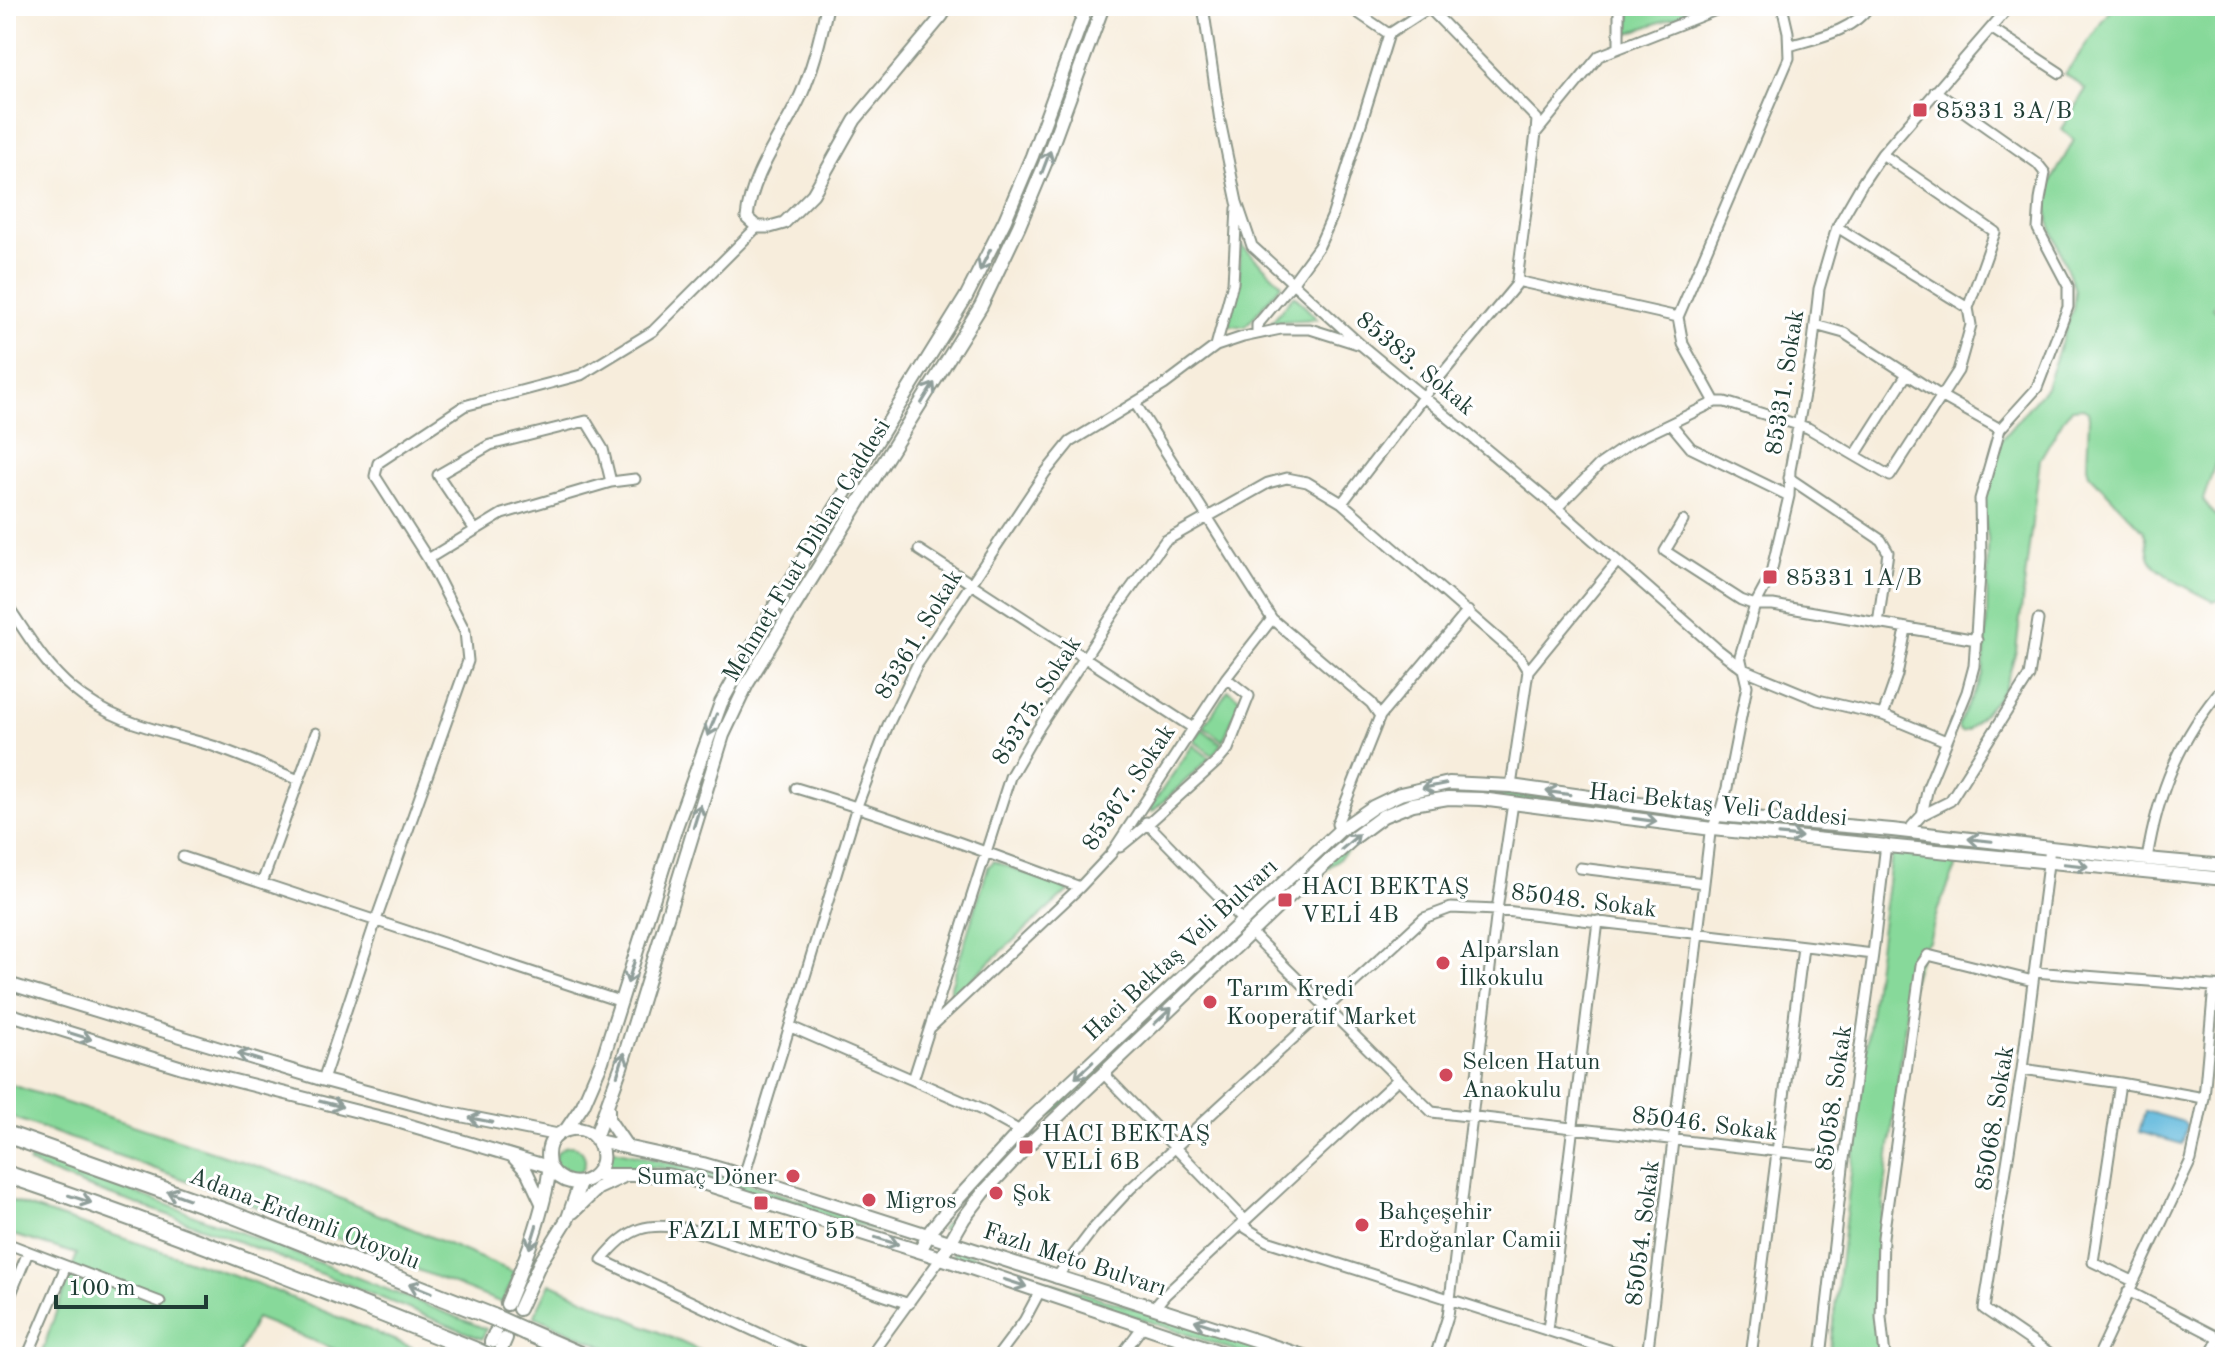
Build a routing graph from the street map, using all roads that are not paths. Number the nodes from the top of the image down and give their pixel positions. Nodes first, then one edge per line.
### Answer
1 (827, 6) edge
2 (948, 6) edge
3 (1087, 6) edge
4 (1103, 6) edge
5 (1203, 6) edge
6 (1348, 6) edge
7 (1619, 6) edge
8 (1726, 6) edge
9 (1782, 6) edge
10 (1869, 6) edge
11 (2010, 6) edge
12 (1431, 7) edge
13 (1991, 28) junction
14 (1389, 34) junction
15 (1789, 46) junction
16 (1619, 48) junction
17 (2060, 73) dead end
18 (1935, 91) junction
19 (1536, 133) junction
20 (1882, 154) junction
21 (1237, 202) junction
22 (757, 227) junction
23 (1837, 227) junction
24 (1517, 281) junction
25 (1292, 282) junction
26 (1968, 308) junction
27 (1678, 317) junction
28 (1815, 325) junction
29 (1257, 334) junction
30 (1361, 345) junction
31 (1216, 346) junction
32 (1907, 374) junction
33 (1424, 396) junction
34 (1941, 396) junction
35 (1715, 402) junction
36 (1135, 403) junction
37 (1671, 424) junction
38 (1800, 424) junction
39 (2000, 429) junction
40 (1856, 454) junction
41 (1789, 478) junction
42 (635, 479) dead end
43 (611, 482) junction
44 (1789, 496) junction
45 (1342, 503) junction
46 (1557, 508) junction
47 (1209, 518) junction
48 (1683, 521) dead end
49 (475, 530) junction
50 (919, 550) dead end
51 (428, 559) junction
52 (1617, 562) junction
53 (972, 582) junction
54 (6, 603) edge
55 (1755, 605) junction
56 (1468, 611) junction
57 (1272, 619) junction
58 (2038, 620) dead end
59 (1878, 624) junction
60 (1906, 629) junction
61 (1977, 640) junction
62 (1085, 659) junction
63 (1743, 669) junction
64 (2225, 670) edge
65 (1528, 671) junction
66 (1226, 678) junction
67 (2225, 686) edge
68 (1883, 715) junction
69 (1380, 716) junction
70 (1193, 728) junction
71 (316, 733) dead end
72 (1946, 741) junction
73 (299, 780) junction
74 (1511, 786) junction
75 (796, 788) dead end
76 (1513, 803) junction
77 (857, 806) junction
78 (1138, 815) junction
79 (1718, 815) junction
80 (1922, 815) junction
81 (1148, 824) junction
82 (1712, 829) junction
83 (1340, 830) junction
84 (1910, 832) junction
85 (1886, 844) junction
86 (2050, 848) junction
87 (985, 852) junction
88 (1111, 854) junction
89 (183, 857) dead end
90 (2147, 859) junction
91 (2049, 862) junction
92 (2225, 866) edge
93 (1580, 868) dead end
94 (2225, 879) edge
95 (262, 883) junction
96 (1704, 883) junction
97 (1080, 887) junction
98 (1497, 910) junction
99 (376, 920) junction
100 (1242, 920) junction
101 (1598, 921) junction
102 (1251, 933) junction
103 (1698, 934) junction
104 (1803, 947) junction
105 (1873, 954) junction
106 (2034, 976) junction
107 (6, 983) edge
108 (2220, 986) edge
109 (622, 1002) junction
110 (1325, 1008) junction
111 (6, 1013) edge
112 (791, 1027) junction
113 (929, 1028) junction
114 (2022, 1069) junction
115 (1103, 1073) junction
116 (1398, 1079) junction
117 (323, 1080) junction
118 (913, 1080) junction
119 (2120, 1083) junction
120 (2204, 1098) junction
121 (608, 1103) junction
122 (1472, 1116) junction
123 (1572, 1128) junction
124 (1020, 1131) junction
125 (562, 1132) junction
126 (6, 1134) edge
127 (596, 1139) junction
128 (1673, 1139) junction
129 (627, 1147) junction
130 (1175, 1147) junction
131 (1776, 1152) junction
132 (512, 1155) junction
133 (1844, 1159) junction
134 (550, 1167) junction
135 (6, 1174) edge
136 (595, 1175) junction
137 (625, 1175) junction
138 (744, 1176) junction
139 (580, 1183) junction
140 (542, 1204) junction
141 (568, 1218) junction
142 (1244, 1223) junction
143 (928, 1235) junction
144 (949, 1242) junction
145 (6, 1243) edge
146 (920, 1251) junction
147 (28, 1252) junction
148 (941, 1258) junction
149 (66, 1266) junction
150 (1056, 1278) junction
151 (2133, 1281) junction
152 (1040, 1291) junction
153 (2128, 1291) junction
154 (1449, 1299) junction
155 (160, 1302) dead end
156 (909, 1304) junction
157 (6, 1306) edge
158 (1155, 1307) junction
159 (1143, 1326) junction
160 (2225, 1327) edge
161 (1548, 1330) junction
162 (2219, 1338) junction
163 (493, 1341) edge
164 (27, 1357) edge
165 (584, 1357) edge
166 (810, 1357) edge
167 (869, 1357) edge
168 (997, 1357) edge
169 (1120, 1357) edge
170 (1235, 1357) edge
171 (1307, 1357) edge
172 (1435, 1357) edge
173 (1631, 1357) edge
174 (1647, 1357) edge
175 (1751, 1357) edge
176 (1821, 1357) edge
177 (1885, 1357) edge
178 (2054, 1357) edge
179 (2098, 1357) edge
180 (2209, 1357) edge

1 - 22 street
2 - 22 street
3 -> 109 main road, Mehmet Fuat Diblan Caddesi
121 -> 4 main road, Mehmet Fuat Diblan Caddesi
5 - 21 street, 85383. Sokak
6 - 14 street
7 - 16 street
8 - 16 street
9 - 15 street
10 - 15 street
11 - 13 street, 85331. Sokak
12 - 14 street
12 - 19 street
13 - 17 street
13 - 18 street, 85331. Sokak
14 - 25 street
15 - 27 street
16 - 19 street
18 - 20 street, 85331. Sokak
18 - 39 street
19 - 24 street
20 - 23 street, 85331. Sokak
20 - 26 street
21 - 25 street, 85383. Sokak
21 - 31 street
22 - 51 street
23 - 26 street
23 - 28 street, 85331. Sokak
24 - 27 street
24 - 33 street
25 - 29 street
25 - 30 street, 85383. Sokak
26 - 34 street
27 - 35 street
28 - 32 street
28 - 38 street, 85331. Sokak
29 - 30 street, 85361. Sokak
29 - 31 street, 85361. Sokak
30 - 33 street, 85383. Sokak
31 - 36 street, 85361. Sokak
32 - 34 street
32 - 40 street
33 - 45 street
33 - 46 street, 85383. Sokak
34 - 39 street
34 - 40 street
35 - 37 street
35 - 38 street
36 - 47 street
36 - 53 street, 85361. Sokak
37 - 44 street
37 - 46 street
38 - 40 street
38 - 41 street, 85331. Sokak
39 - 61 street
41 - 44 street, 85331. Sokak
41 - 59 street
42 - 43 street
43 - 49 street
43 - 49 street
44 - 55 street, 85331. Sokak
45 - 47 street, 85375. Sokak
45 - 56 street
46 - 52 street, 85383. Sokak
47 - 57 street
47 - 62 street, 85375. Sokak
48 - 55 street
49 - 51 street
50 - 53 street
51 - 99 street
52 - 63 street, 85383. Sokak
52 - 65 street
53 - 62 street
53 - 77 street, 85361. Sokak
54 - 73 street
55 - 59 street
55 - 63 street, 85331. Sokak
56 - 65 street
56 - 69 street
57 - 66 street, 85367. Sokak
57 - 69 street
58 - 80 street
59 - 60 street
60 - 61 street
60 - 68 street
61 - 72 street
62 - 70 street
62 - 87 street, 85375. Sokak
63 - 68 street, 85383. Sokak
63 - 79 street, 85331. Sokak
64 - 67 street
65 - 74 street
66 - 70 street, 85367. Sokak
66 - 81 street
67 - 90 street
68 - 72 street, 85383. Sokak
69 - 83 street
70 - 78 street, 85367. Sokak
71 - 73 street
72 - 80 street
73 - 95 street
79 -> 74 main road, Haci Bektaş Veli Caddesi
74 -> 83 main road, Haci Bektaş Veli Bulvarı
75 - 77 street
76 -> 82 main road, Haci Bektaş Veli Caddesi
76 - 98 street
102 -> 76 main road, Haci Bektaş Veli Caddesi
77 - 87 street
77 - 112 street, 85361. Sokak
78 - 81 street
78 - 88 street, 85367. Sokak
79 - 82 street, 85331. Sokak
79 - 84 main road, Haci Bektaş Veli Caddesi
80 - 84 street
81 - 88 street
81 - 100 street
82 -> 85 main road, Haci Bektaş Veli Caddesi
82 - 96 street, 85054. Sokak
83 - 100 main road, Haci Bektaş Veli Bulvarı
86 -> 84 main road, Haci Bektaş Veli Caddesi
85 - 91 main road, Haci Bektaş Veli Caddesi
85 - 105 street, 85058. Sokak
86 - 90 main road, Haci Bektaş Veli Caddesi
86 - 91 street, 85068. Sokak
87 - 97 street
87 - 113 street, 85375. Sokak
88 - 97 street, 85367. Sokak
89 - 95 street
90 - 92 main road, Haci Bektaş Veli Caddesi
91 -> 94 main road, Haci Bektaş Veli Caddesi
91 - 106 street, 85068. Sokak
93 - 96 street
95 - 99 street
96 - 103 street, 85054. Sokak
97 - 113 street, 85367. Sokak
98 - 101 street, 85048. Sokak
98 - 110 street, 85048. Sokak
98 - 122 street
99 - 109 street
99 - 117 street
100 -> 124 main road, Haci Bektaş Veli Bulvarı
101 - 103 street, 85048. Sokak
101 - 123 street
102 - 110 street, 85046. Sokak
115 -> 102 main road, Haci Bektaş Veli Bulvarı
103 - 104 street, 85048. Sokak
103 - 128 street, 85054. Sokak
104 - 105 street, 85048. Sokak
104 - 131 street
105 - 133 street, 85058. Sokak
106 - 108 street
106 - 114 street, 85068. Sokak
106 - 177 street
117 -> 107 street
108 - 120 street
109 - 125 main road, Mehmet Fuat Diblan Caddesi
110 - 116 street, 85046. Sokak
110 - 130 street, 85048. Sokak
111 -> 132 street
112 - 118 street
112 - 138 street, 85361. Sokak
113 - 118 street, 85375. Sokak
114 - 119 street
114 - 178 street, 85068. Sokak
115 - 130 street
115 - 144 main road, Haci Bektaş Veli Bulvarı
116 - 122 street, 85046. Sokak
116 - 142 street
125 -> 117 street
118 - 124 street
119 - 120 street
119 - 151 street
120 - 151 street
121 - 127 main road, Mehmet Fuat Diblan Caddesi
121 - 129 main road
122 - 123 street, 85046. Sokak
122 - 154 street
123 - 128 street, 85046. Sokak
123 - 161 street
124 - 143 main road, Haci Bektaş Veli Bulvarı
125 - 127 main road
125 - 134 main road
163 -> 126 highway, Adana-Erdemli Otoyolu
127 - 129 main road, Fazlı Meto Bulvarı
127 - 136 main road
128 - 131 street, 85046. Sokak
128 - 174 street, 85054. Sokak
129 - 138 main road, Fazlı Meto Bulvarı
130 - 142 street
130 - 150 street, 85048. Sokak
131 - 133 street, 85046. Sokak
131 - 175 street
132 - 134 street
132 - 140 street
133 - 176 street, 85058. Sokak
134 - 139 main road
134 - 140 main road
135 -> 163 highway, Adana-Erdemli Otoyolu
136 - 137 main road, Fazlı Meto Bulvarı
136 - 139 main road
137 - 141 main road
137 -> 146 main road, Fazlı Meto Bulvarı
138 - 143 main road, Fazlı Meto Bulvarı
139 - 141 main road
140 -> 141 main road
142 - 154 street
142 - 158 street
143 - 144 main road, Fazlı Meto Bulvarı
143 - 146 main road
144 - 148 main road, Haci Bektaş Veli Bulvarı
144 - 150 main road, Fazlı Meto Bulvarı
145 - 147 street
146 - 148 main road, Fazlı Meto Bulvarı
147 - 149 street
147 - 157 street
148 -> 152 main road, Fazlı Meto Bulvarı
148 - 156 street
149 - 155 street
149 - 164 street
150 - 158 main road, Fazlı Meto Bulvarı
151 - 153 street
152 - 159 main road, Fazlı Meto Bulvarı
152 - 168 street
153 - 162 street
153 - 179 street
154 - 161 street
154 - 172 street
156 - 166 street
156 - 167 street
171 -> 158 main road, Fazlı Meto Bulvarı
159 - 169 street
159 - 170 main road, Fazlı Meto Bulvarı
160 - 162 street
161 - 173 street
162 - 180 street
163 - 165 highway, Adana-Erdemli Otoyolu, bridge

